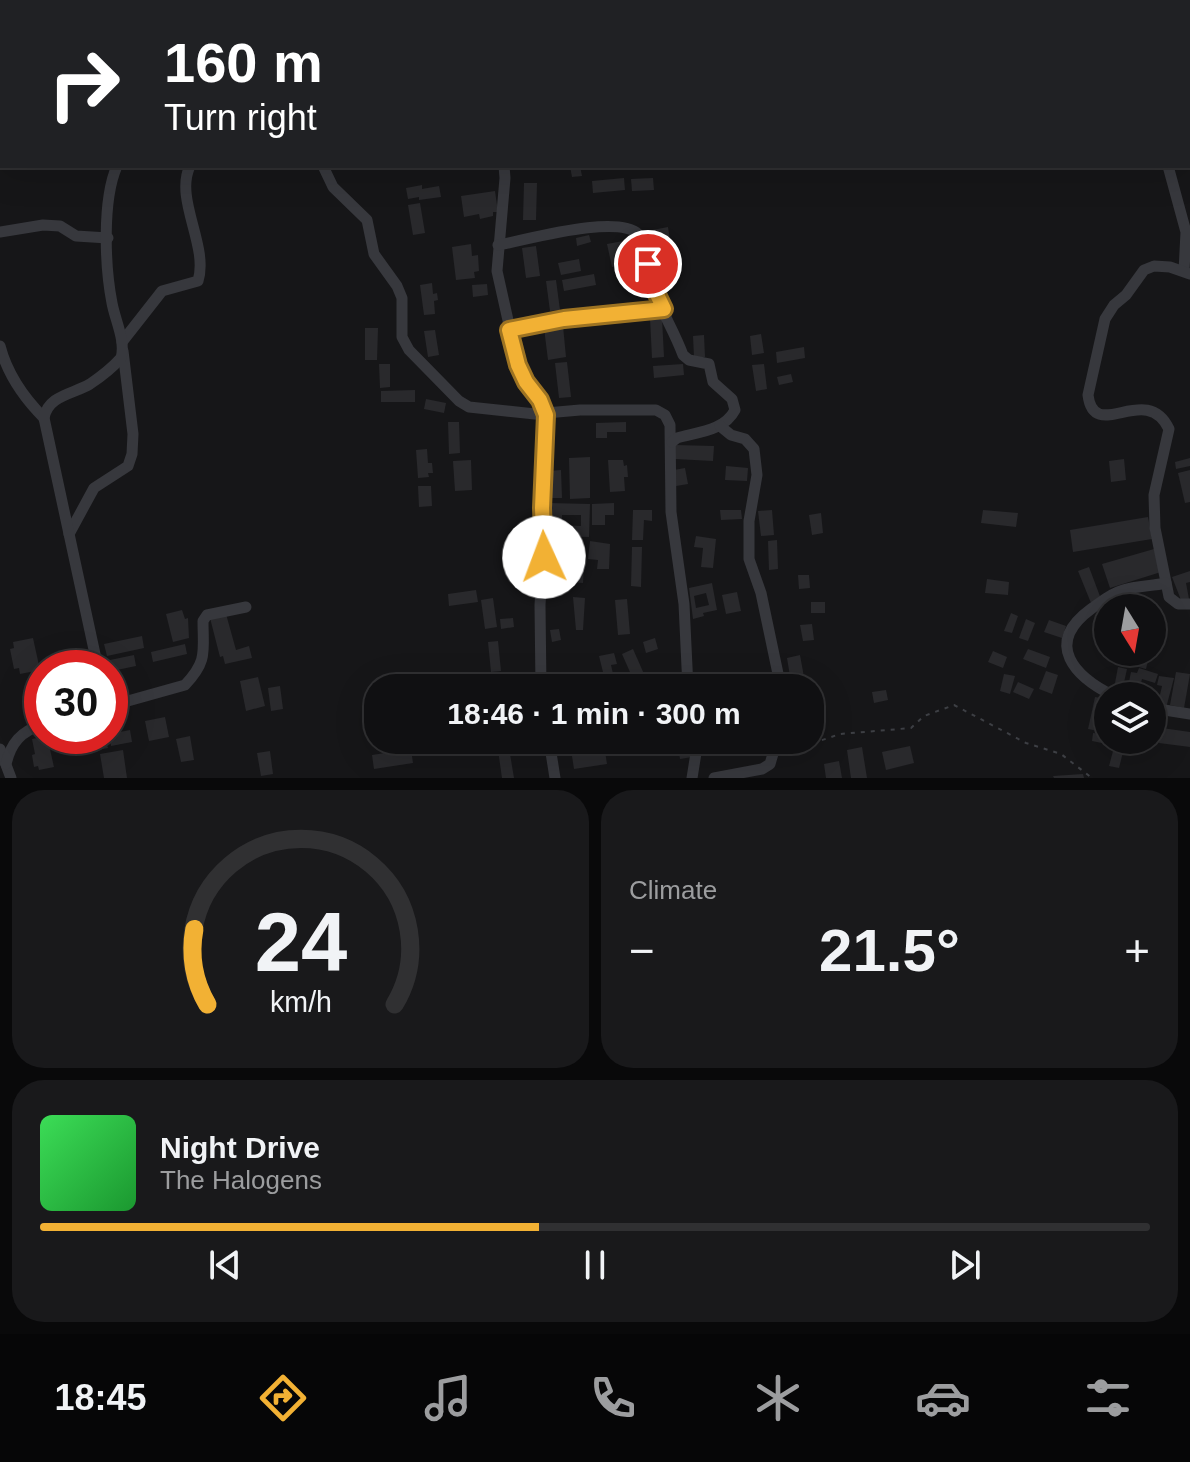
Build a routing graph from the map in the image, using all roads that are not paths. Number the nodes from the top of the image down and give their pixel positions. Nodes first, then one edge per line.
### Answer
1 (116, 168) edge
2 (189, 168) edge
3 (324, 168) edge
4 (504, 168) edge
5 (1169, 168) edge
6 (0, 232) edge
7 (108, 238) junction
8 (498, 245) junction
9 (1187, 273) edge
10 (664, 309) junction
11 (509, 330) junction
12 (0, 346) edge
13 (123, 346) junction
14 (546, 415) junction
15 (44, 418) junction
16 (720, 426) junction
17 (672, 442) junction
18 (69, 534) junction
19 (1166, 583) junction
20 (1190, 604) edge
21 (246, 607) dead end
22 (94, 650) edge
23 (541, 674) edge
24 (687, 674) edge
25 (778, 674) edge
26 (1094, 686) edge
27 (128, 701) edge
28 (1166, 710) edge
29 (1190, 714) edge
30 (24, 732) edge
31 (0, 749) edge
32 (551, 754) edge
33 (696, 754) edge
34 (775, 754) edge
35 (6, 764) junction
36 (11, 778) edge
37 (555, 778) edge
38 (692, 778) edge
39 (714, 778) edge

1 - 7 street
2 - 13 street
3 - 14 street
4 - 8 street
5 - 9 street
6 - 7 street
7 - 13 street
8 - 10 street
8 - 11 street
9 - 19 street
10 - 11 street
10 - 16 street
11 - 14 street
12 - 15 street
13 - 15 street
13 - 18 street
14 - 17 street
14 - 23 street
15 - 18 street
16 - 17 street
16 - 25 street
17 - 24 street
18 - 22 street
19 - 20 street
19 - 26 street
21 - 27 street
28 - 29 street
30 - 35 street
31 - 35 street
32 - 37 street
33 - 38 street
34 - 39 street
35 - 36 street

